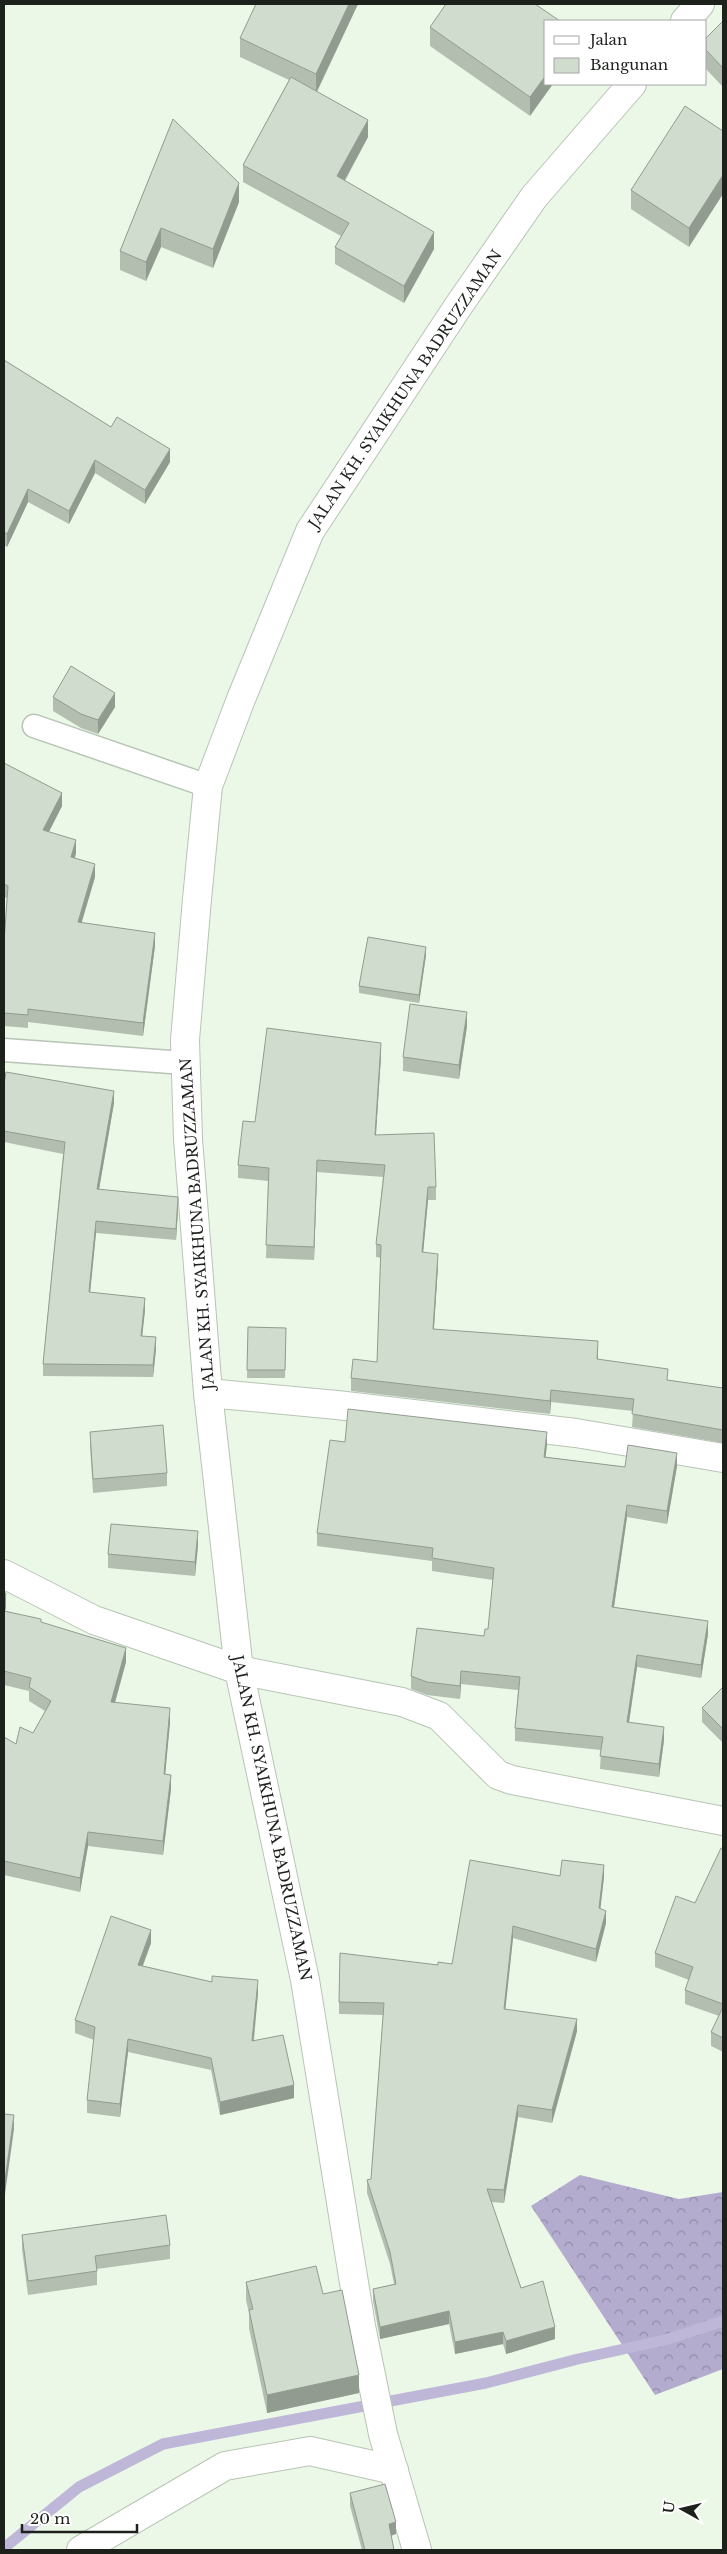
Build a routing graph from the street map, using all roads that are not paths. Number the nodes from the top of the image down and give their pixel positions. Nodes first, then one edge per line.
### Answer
1 (700, 4) edge
2 (686, 20) edge
3 (631, 85) edge
4 (34, 726) dead end
5 (208, 786) junction
6 (4, 1050) edge
7 (186, 1063) junction
8 (208, 1393) junction
9 (723, 1458) edge
10 (4, 1574) edge
11 (239, 1670) junction
12 (723, 1822) edge
13 (394, 2470) junction
14 (81, 2550) edge
15 (417, 2550) edge

1 - 2 main road
3 - 5 main road, JALAN KH. SYAIKHUNA BADRUZZAMAN
4 - 5 lane
5 - 7 main road, JALAN KH. SYAIKHUNA BADRUZZAMAN
6 - 7 lane
7 - 8 main road, JALAN KH. SYAIKHUNA BADRUZZAMAN
8 - 9 main road
8 - 11 main road, JALAN KH. SYAIKHUNA BADRUZZAMAN
10 - 11 main road
11 - 12 main road
11 - 13 main road, JALAN KH. SYAIKHUNA BADRUZZAMAN
13 - 14 main road
13 - 15 main road, JALAN KH. SYAIKHUNA BADRUZZAMAN

